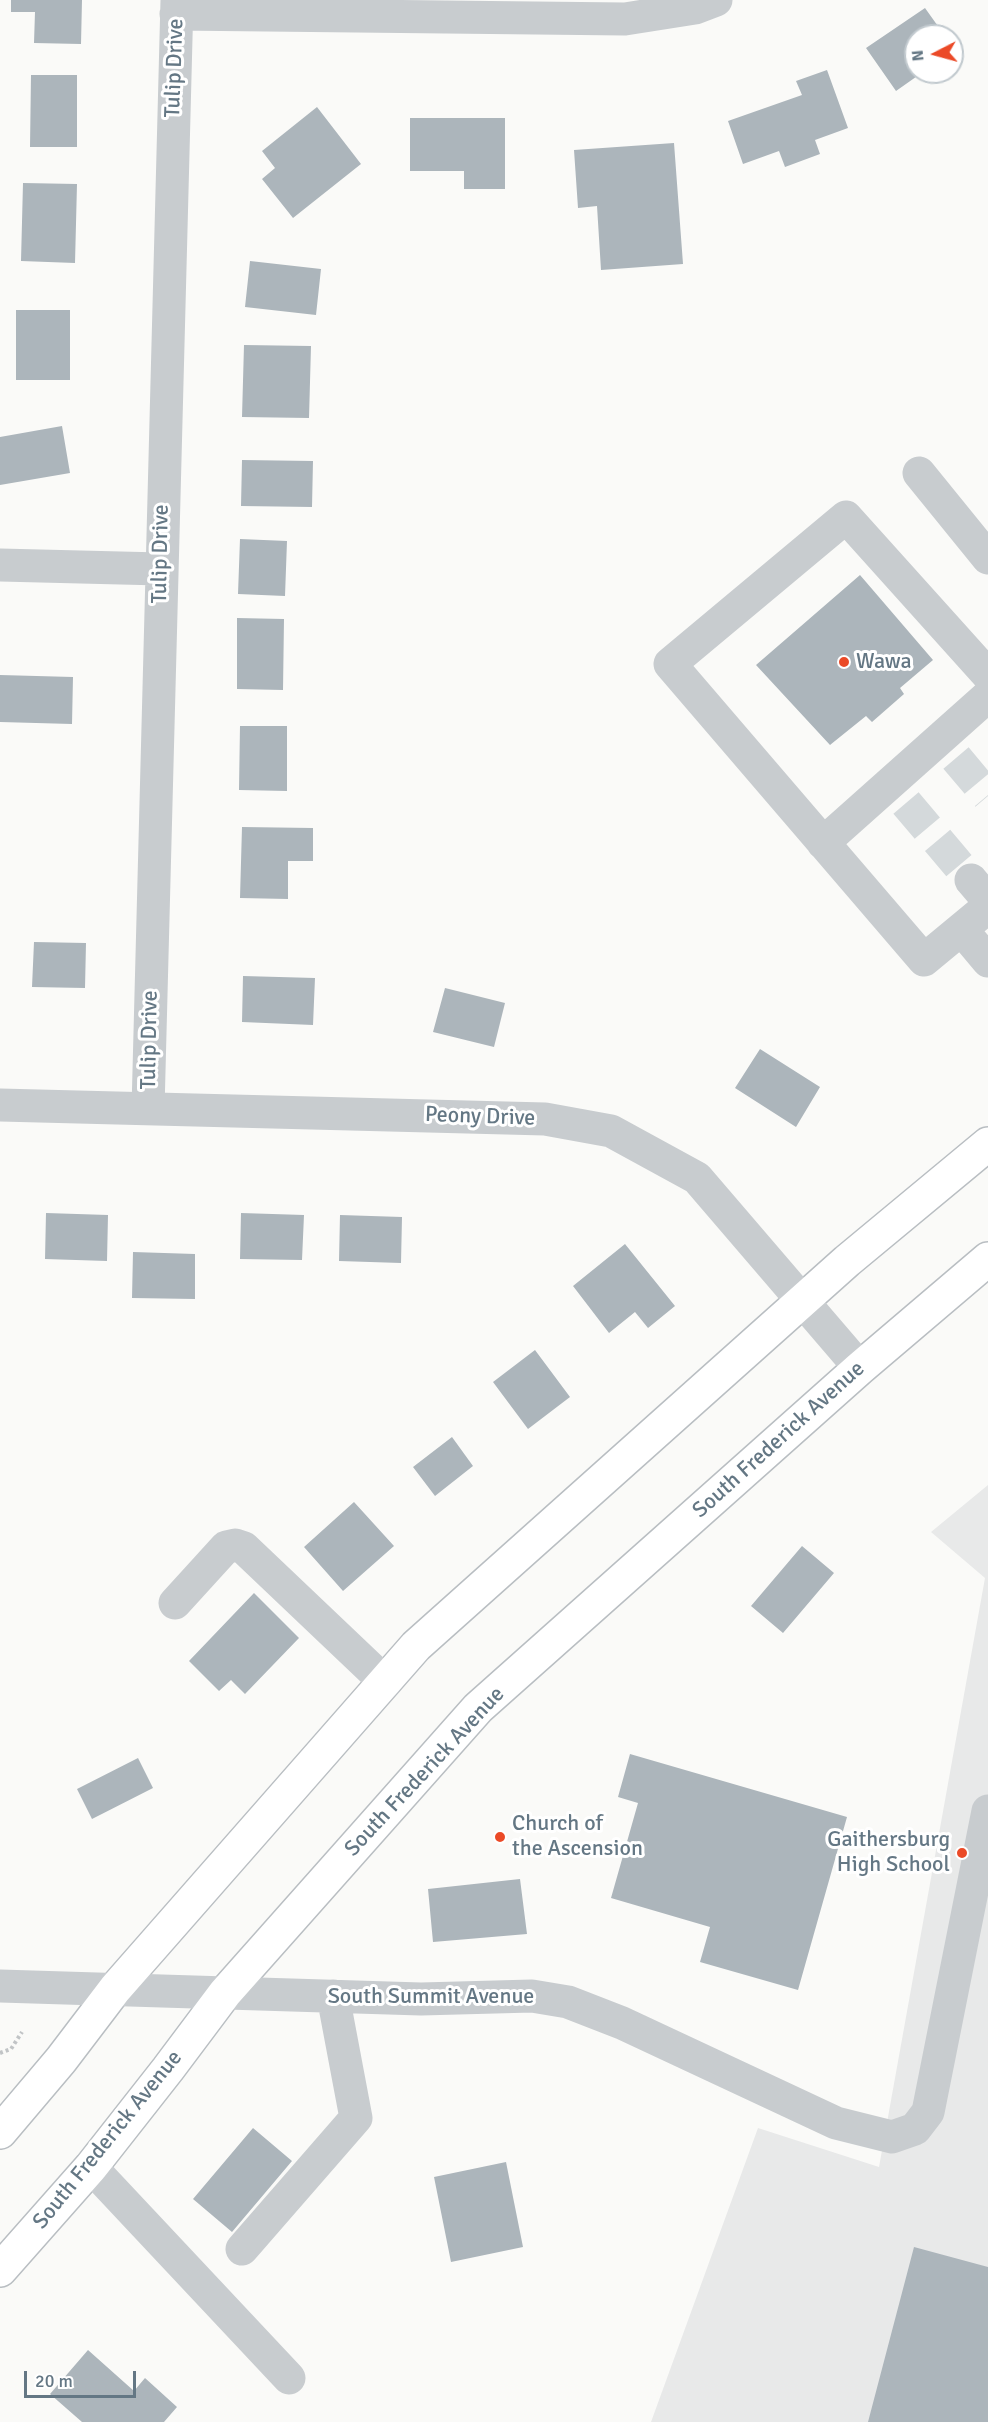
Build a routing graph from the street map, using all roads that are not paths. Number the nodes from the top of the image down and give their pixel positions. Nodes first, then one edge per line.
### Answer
1 (716, 0) edge
2 (176, 7) edge
3 (919, 473) dead end
4 (988, 558) edge
5 (0, 565) edge
6 (161, 569) junction
7 (988, 675) edge
8 (988, 696) edge
9 (823, 843) junction
10 (982, 896) edge
11 (962, 930) junction
12 (988, 961) edge
13 (0, 1105) edge
14 (148, 1109) junction
15 (988, 1144) edge
16 (988, 1258) edge
17 (802, 1301) junction
18 (860, 1368) junction
19 (175, 1603) dead end
20 (385, 1682) junction
21 (988, 1811) edge
22 (0, 1986) edge
23 (114, 1989) junction
24 (225, 1993) junction
25 (333, 1996) junction
26 (0, 2132) edge
27 (91, 2167) junction
28 (242, 2250) dead end
29 (0, 2270) edge
30 (289, 2378) dead end

1 - 2 street
2 - 6 street, Tulip Drive
3 - 4 street
5 - 6 street
6 - 14 street, Tulip Drive
7 - 9 street
8 - 9 street
9 - 11 street
10 - 11 street
11 - 12 street
13 - 14 street, Peony Drive
14 - 17 street, Peony Drive
15 - 17 main road
16 - 18 main road, South Frederick Avenue
17 - 18 street, Peony Drive
17 - 20 main road
18 - 24 main road, South Frederick Avenue
19 - 20 street
20 - 23 main road
21 - 25 street, South Summit Avenue
22 - 23 street, South Summit Avenue
23 - 24 street, South Summit Avenue
23 - 26 main road
24 - 25 street, South Summit Avenue
24 - 27 main road, South Frederick Avenue
25 - 28 street
27 - 29 main road, South Frederick Avenue
27 - 30 street

